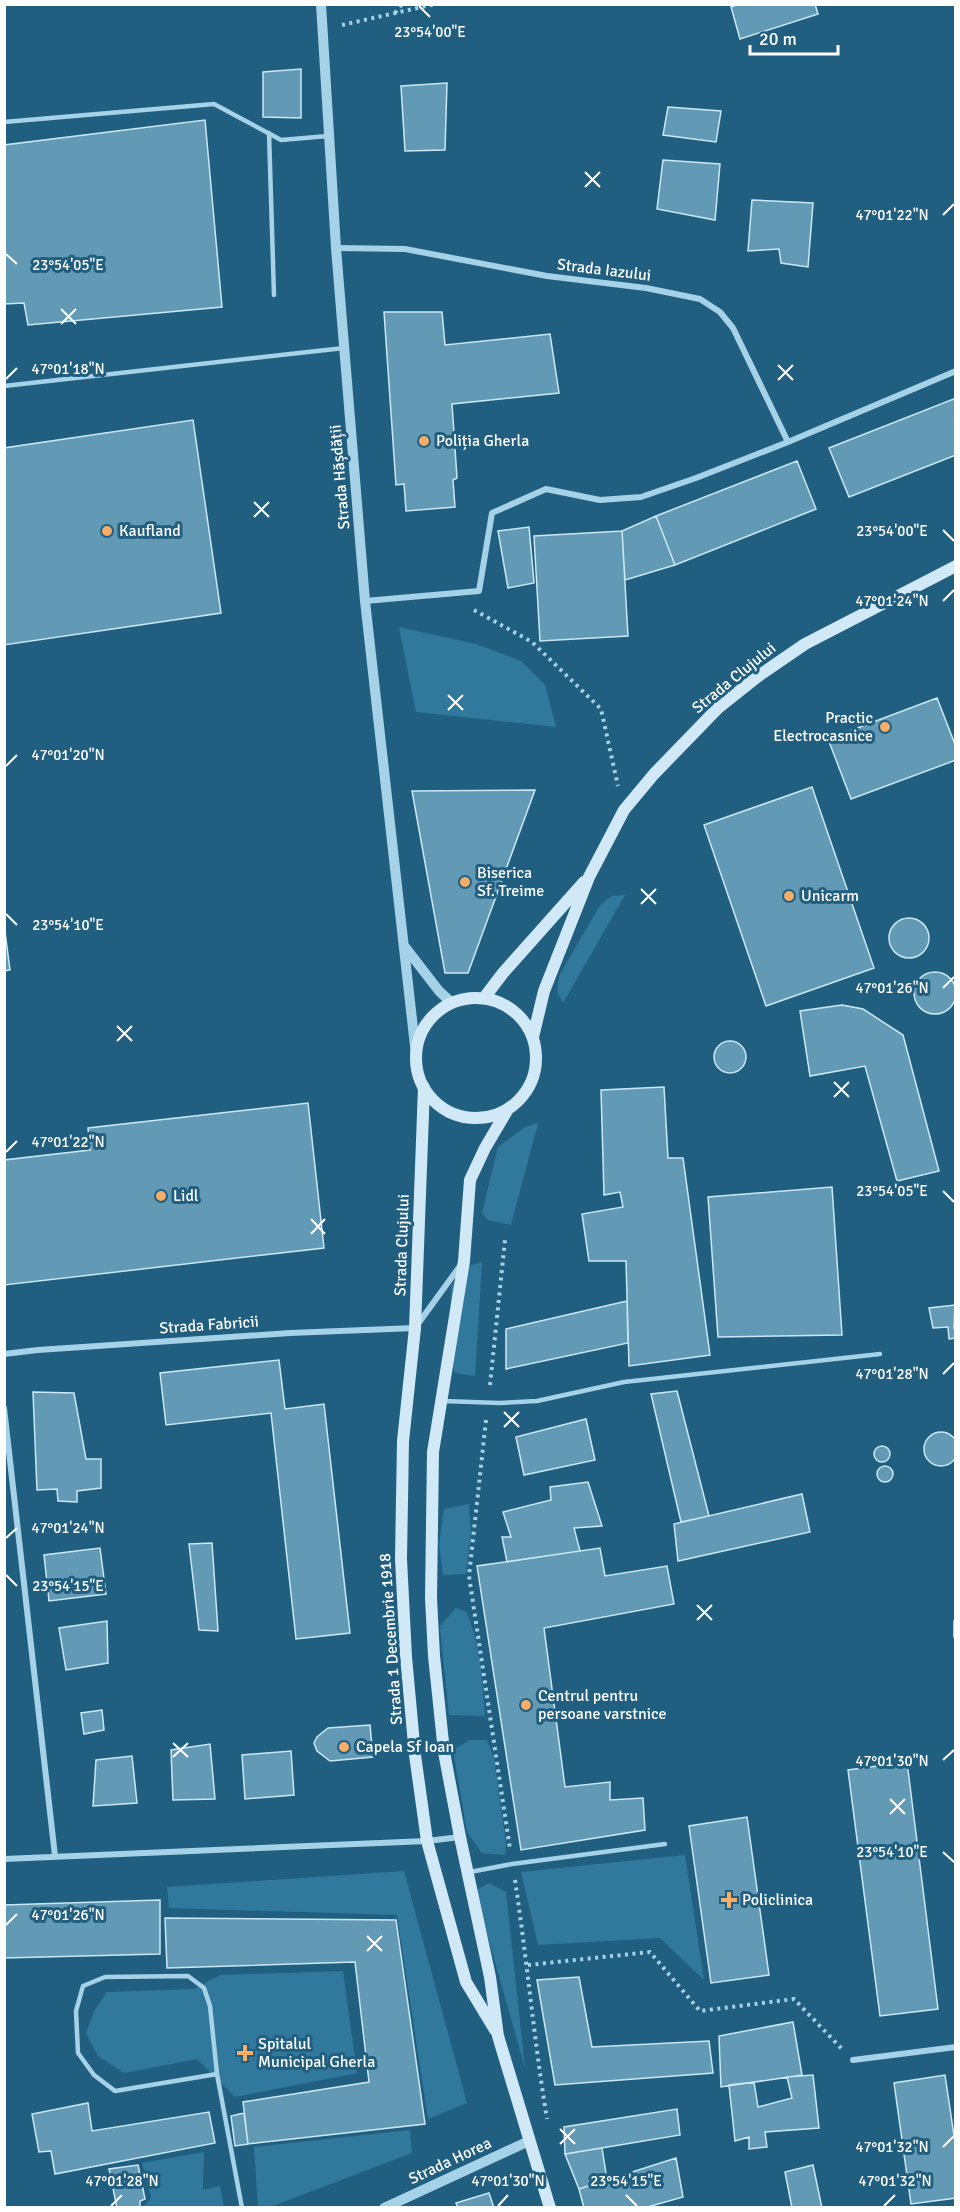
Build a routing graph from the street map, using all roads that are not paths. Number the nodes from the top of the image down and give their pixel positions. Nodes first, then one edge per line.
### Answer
1 (321, 4) edge
2 (4, 122) edge
3 (269, 133) junction
4 (328, 136) junction
5 (336, 248) junction
6 (274, 295) dead end
7 (344, 348) junction
8 (956, 371) edge
9 (4, 386) edge
10 (788, 442) junction
11 (956, 566) edge
12 (365, 601) junction
13 (589, 877) junction
14 (405, 946) junction
15 (484, 999) junction
16 (452, 1004) junction
17 (533, 1037) junction
18 (416, 1055) junction
19 (423, 1087) junction
20 (508, 1109) junction
21 (464, 1261) junction
22 (415, 1328) junction
23 (4, 1354) edge
24 (880, 1354) dead end
25 (443, 1401) junction
26 (407, 1404) joint
27 (4, 1408) edge
28 (956, 1622) edge
29 (956, 1636) edge
30 (460, 1837) junction
31 (427, 1841) junction
32 (665, 1844) dead end
33 (55, 1856) junction
34 (4, 1859) edge
35 (467, 1873) junction
36 (498, 2036) junction
37 (956, 2047) edge
38 (853, 2060) road end
39 (217, 2074) junction
40 (529, 2141) junction
41 (242, 2208) edge
42 (384, 2208) edge
43 (550, 2208) edge

1 - 4 street, Strada Hășdății
2 - 3 lane
3 - 4 lane
3 - 6 lane
4 - 5 street, Strada Hășdății
5 - 7 street, Strada Hășdății
5 - 10 street, Strada Iazului
7 - 9 lane
7 - 12 street, Strada Hășdății
8 - 10 street
10 - 12 street
11 - 13 main road, Strada Clujului
12 - 14 street, Strada Hășdății
13 - 15 main road, Strada Clujului
13 - 17 main road, Strada Clujului
14 - 16 street
14 - 18 street, Strada Hășdății
15 - 16 main road
15 - 17 main road
16 - 18 main road
17 - 20 main road, Strada Clujului
18 - 19 main road, Strada Clujului
19 - 20 main road
19 - 22 main road, Strada Clujului
20 - 21 main road, Strada Clujului
21 - 22 street
21 - 25 main road, Strada Clujului
22 - 23 street, Strada Fabricii
22 - 26 main road, Strada Clujului
24 - 25 lane
25 - 30 main road, Strada 1 Decembrie 1918
26 - 31 main road, Strada 1 Decembrie 1918
27 - 33 street
28 - 29 street
30 - 31 street
30 - 35 main road, Strada 1 Decembrie 1918
31 - 33 street
31 - 36 main road, Strada 1 Decembrie 1918
32 - 35 lane
33 - 34 street
35 - 36 main road, Strada 1 Decembrie 1918
36 - 40 main road, Strada 1 Decembrie 1918
37 - 38 street
39 - 39 lane
39 - 41 lane
40 - 42 street, Strada Horea
40 - 43 main road, Strada 1 Decembrie 1918

